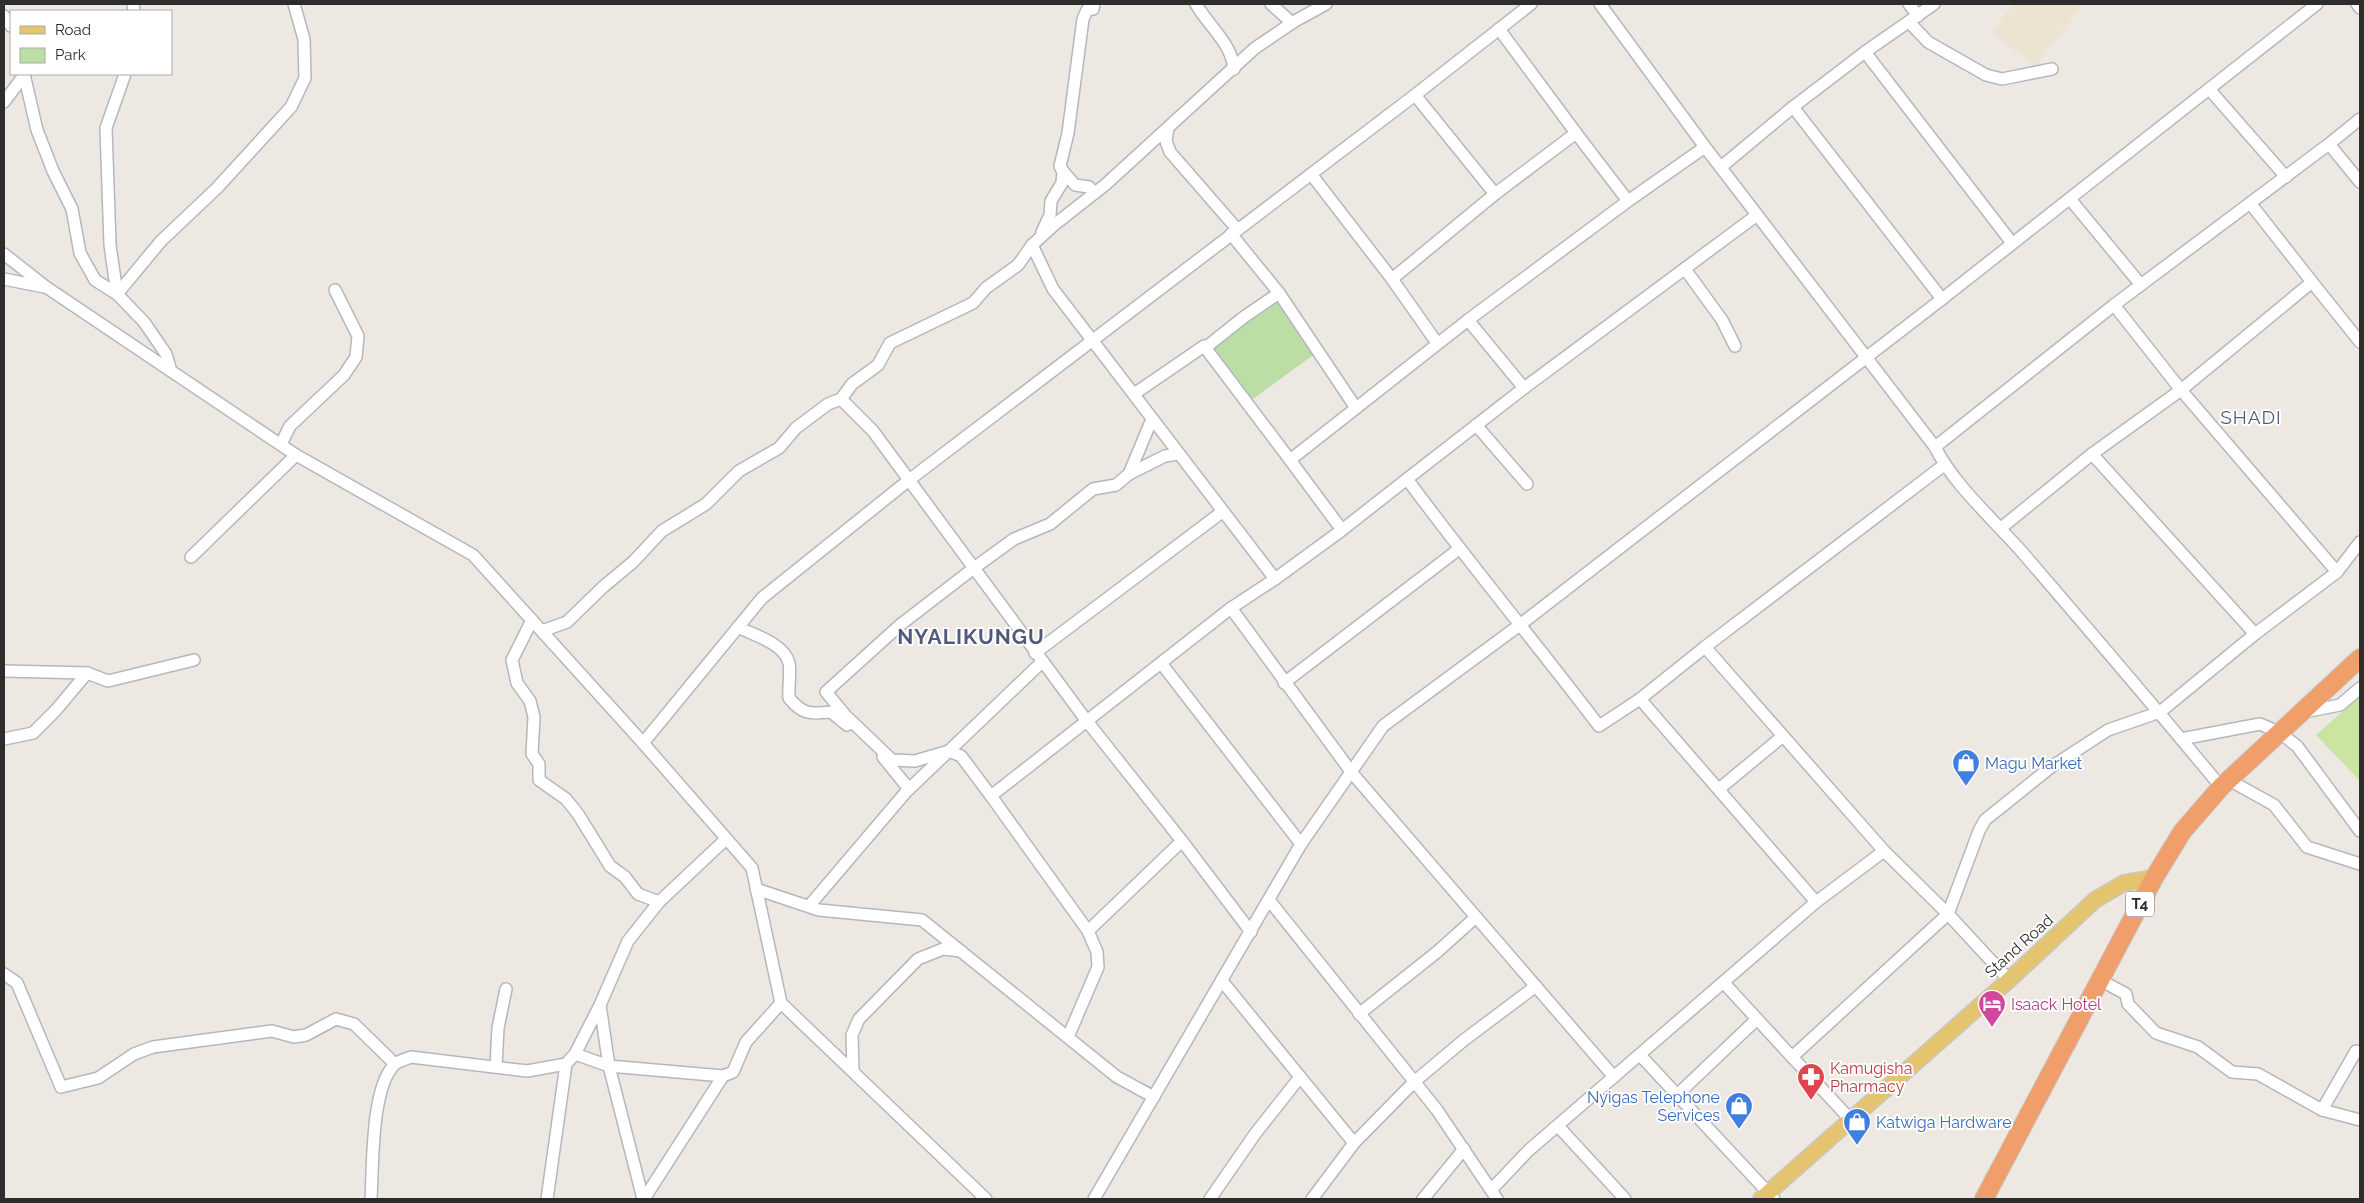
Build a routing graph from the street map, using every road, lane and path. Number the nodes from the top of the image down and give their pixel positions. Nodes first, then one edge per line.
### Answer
1 (294, 4) edge
2 (1094, 4) edge
3 (1196, 4) edge
4 (1271, 4) edge
5 (1326, 4) edge
6 (1531, 4) edge
7 (1600, 4) edge
8 (1909, 4) edge
9 (1934, 4) edge
10 (2317, 4) edge
11 (2357, 4) edge
12 (2360, 8) edge
13 (1913, 19) junction
14 (1292, 23) junction
15 (1499, 29) junction
16 (1865, 52) junction
17 (1234, 68) junction
18 (2052, 69) dead end
19 (24, 75) edge
20 (124, 75) edge
21 (2209, 89) junction
22 (1415, 95) junction
23 (4, 102) edge
24 (1793, 108) junction
25 (2360, 119) edge
26 (1168, 128) junction
27 (1576, 133) junction
28 (2329, 144) junction
29 (1148, 146) junction
30 (1705, 147) junction
31 (1170, 152) junction
32 (1721, 167) junction
33 (1062, 170) junction
34 (1310, 174) junction
35 (2286, 177) junction
36 (2360, 182) edge
37 (1094, 193) junction
38 (1495, 194) junction
39 (2070, 199) junction
40 (1628, 201) junction
41 (2250, 203) junction
42 (1757, 215) junction
43 (1234, 232) junction
44 (1035, 242) junction
45 (2012, 243) junction
46 (4, 254) edge
47 (1685, 269) junction
48 (4, 279) edge
49 (1392, 279) junction
50 (2312, 282) junction
51 (2141, 285) junction
52 (46, 287) junction
53 (335, 290) dead end
54 (1279, 293) junction
55 (117, 294) junction
56 (1942, 299) junction
57 (2114, 305) junction
58 (1468, 320) junction
59 (1091, 339) junction
60 (2360, 342) edge
61 (1437, 343) junction
62 (1735, 346) dead end
63 (1206, 348) junction
64 (1865, 358) junction
65 (171, 371) junction
66 (1524, 388) junction
67 (2181, 390) junction
68 (1134, 394) junction
69 (841, 399) junction
70 (1356, 408) junction
71 (1152, 419) junction
72 (1476, 425) junction
73 (281, 444) junction
74 (1934, 446) junction
75 (1178, 454) junction
76 (2092, 454) junction
77 (296, 455) junction
78 (1290, 460) junction
79 (1944, 465) junction
80 (1129, 474) junction
81 (1408, 479) junction
82 (909, 480) junction
83 (1527, 484) dead end
84 (1222, 512) junction
85 (2001, 528) junction
86 (1342, 530) junction
87 (2360, 542) edge
88 (1459, 549) junction
89 (191, 557) dead end
90 (974, 568) junction
91 (2337, 572) junction
92 (1275, 580) junction
93 (1231, 608) junction
94 (532, 620) junction
95 (1521, 624) junction
96 (738, 627) junction
97 (542, 631) junction
98 (2255, 634) junction
99 (1705, 646) junction
100 (1034, 653) junction
101 (2360, 658) edge
102 (194, 660) dead end
103 (1042, 662) junction
104 (1160, 664) junction
105 (4, 671) edge
106 (87, 673) junction
107 (1284, 683) junction
108 (2360, 688) edge
109 (1640, 699) junction
110 (2160, 712) junction
111 (2300, 713) junction
112 (1086, 720) junction
113 (2279, 732) junction
114 (1783, 736) junction
115 (4, 739) edge
116 (2181, 739) junction
117 (643, 743) junction
118 (949, 751) junction
119 (1352, 773) junction
120 (2225, 783) junction
121 (909, 789) junction
122 (1719, 790) junction
123 (991, 796) junction
124 (2360, 831) edge
125 (726, 839) junction
126 (1182, 841) junction
127 (1301, 844) junction
128 (1884, 851) junction
129 (2360, 864) edge
130 (2154, 878) junction
131 (756, 889) junction
132 (1269, 900) junction
133 (659, 902) junction
134 (1816, 902) junction
135 (809, 906) junction
136 (1948, 914) junction
137 (1476, 918) junction
138 (1088, 931) junction
139 (1250, 932) junction
140 (961, 951) junction
141 (4, 974) edge
142 (2009, 980) junction
143 (2100, 980) junction
144 (1222, 981) junction
145 (1724, 983) junction
146 (1536, 986) junction
147 (506, 989) dead end
148 (781, 1003) junction
149 (600, 1005) junction
150 (1359, 1014) junction
151 (1757, 1019) junction
152 (1068, 1037) junction
153 (2360, 1052) edge
154 (575, 1054) junction
155 (1640, 1056) junction
156 (1792, 1057) junction
157 (395, 1064) junction
158 (566, 1064) junction
159 (609, 1066) junction
160 (496, 1067) junction
161 (853, 1071) junction
162 (723, 1076) junction
163 (1614, 1077) junction
164 (1300, 1078) junction
165 (1414, 1082) junction
166 (1677, 1095) junction
167 (1154, 1097) junction
168 (2322, 1110) junction
169 (1850, 1119) junction
170 (2360, 1120) edge
171 (1558, 1126) junction
172 (1354, 1143) junction
173 (1464, 1149) junction
174 (1494, 1195) edge
175 (1768, 1197) edge
176 (371, 1199) edge
177 (547, 1199) edge
178 (644, 1199) edge
179 (986, 1199) edge
180 (1094, 1199) edge
181 (1210, 1199) edge
182 (1312, 1199) edge
183 (1423, 1199) edge
184 (1626, 1199) edge
185 (1984, 1199) edge

1 - 55 street
2 - 33 street
3 - 17 street
4 - 14 street
5 - 14 street
6 - 15 street
7 - 30 street
8 - 13 street
9 - 13 street
10 - 21 street
11 - 12 street
13 - 16 street
13 - 18 street
14 - 17 street
15 - 22 street
15 - 27 street
16 - 24 street
16 - 45 street
17 - 26 street
19 - 23 street
19 - 55 street
20 - 55 street
21 - 35 street
21 - 39 street
22 - 34 street
22 - 38 street
24 - 32 street
24 - 56 street
25 - 28 street
26 - 29 street
26 - 31 street
27 - 38 street
27 - 40 street
28 - 35 street
28 - 36 street
29 - 31 street
29 - 37 street
30 - 32 street
30 - 40 street
31 - 43 street
32 - 42 street
33 - 37 street
33 - 44 street
34 - 43 street
34 - 49 street
35 - 41 street
37 - 44 street
38 - 49 street
39 - 45 street
39 - 51 street
40 - 58 street
41 - 50 street
41 - 51 street
42 - 47 street
42 - 64 street
43 - 54 street
43 - 59 street
44 - 59 street
44 - 69 street
45 - 56 street
46 - 52 street
47 - 62 street
47 - 66 street
48 - 52 street
49 - 61 street
50 - 60 street
50 - 67 street
51 - 57 street
52 - 65 street
53 - 73 street
54 - 63 street
54 - 70 street
55 - 65 street
56 - 64 street
57 - 67 street
57 - 74 street
58 - 61 street
58 - 66 street
59 - 68 street
59 - 82 street
61 - 70 street
63 - 68 street
63 - 78 street
64 - 74 street
64 - 95 street
65 - 73 street
66 - 72 street
67 - 76 street
67 - 91 street
68 - 71 street
69 - 82 street
69 - 97 street
70 - 78 street
71 - 75 street
71 - 80 street
72 - 81 street
72 - 83 street
73 - 77 street
74 - 79 street
75 - 80 street
75 - 84 street
76 - 85 street
76 - 98 street
77 - 89 street
77 - 94 street
78 - 86 street
79 - 85 street
79 - 99 street
80 - 90 street
81 - 86 street
81 - 88 street
82 - 90 street
82 - 96 street
84 - 92 street
84 - 100 street
85 - 110 street
86 - 92 street
87 - 91 street
88 - 95 street
88 - 107 street
90 - 100 street
90 - 118 street
91 - 98 street
92 - 93 street
93 - 104 street
93 - 107 street
94 - 97 street
94 - 133 street
95 - 109 street
95 - 119 street
96 - 117 street
96 - 121 street
97 - 117 street
98 - 110 street
99 - 109 street
99 - 114 street
100 - 103 street
101 - 111 highway, T4
102 - 106 street
103 - 112 street
103 - 118 street
104 - 112 street
104 - 127 street
105 - 106 street
106 - 115 street
107 - 119 street
108 - 111 street
109 - 122 street
110 - 116 street
110 - 136 street
111 - 113 highway, T4
112 - 123 street
112 - 126 street
113 - 116 street
113 - 120 highway, T4
113 - 124 street
114 - 122 street
114 - 128 street
116 - 120 street
117 - 125 street
118 - 121 street
118 - 123 street
119 - 127 street
119 - 137 street
120 - 129 street
120 - 130 highway, T4
121 - 135 street
122 - 134 street
123 - 138 street
125 - 131 street
125 - 133 street
126 - 138 street
126 - 139 street
127 - 132 street
128 - 134 street
128 - 136 street
130 - 142 main road, Stand Road
130 - 143 highway, T4
131 - 135 street
131 - 148 street
132 - 139 street
132 - 150 street
133 - 149 street
134 - 145 street
135 - 140 street
136 - 142 street
136 - 156 street
137 - 146 street
137 - 150 street
138 - 152 street
139 - 144 street
140 - 152 street
140 - 161 street
141 - 157 street
142 - 169 main road, Stand Road
143 - 168 street
143 - 185 highway, T4
144 - 164 street
144 - 167 street
145 - 151 street
145 - 155 street
146 - 163 street
146 - 165 street
147 - 160 street
148 - 161 street
148 - 162 street
149 - 154 street
149 - 159 street
150 - 165 street
151 - 156 street
151 - 166 street
152 - 167 street
153 - 168 street
154 - 158 street
154 - 159 street
155 - 163 street
155 - 166 street
156 - 169 street
157 - 160 street
157 - 176 street
158 - 160 street
158 - 177 street
159 - 162 street
159 - 178 street
161 - 179 street
162 - 178 street
163 - 171 street
164 - 172 street
164 - 181 street
165 - 172 street
165 - 173 street
166 - 175 street
167 - 180 street
168 - 170 street
169 - 175 main road, Stand Road
171 - 174 street
171 - 184 street
172 - 182 street
173 - 174 street
173 - 183 street

